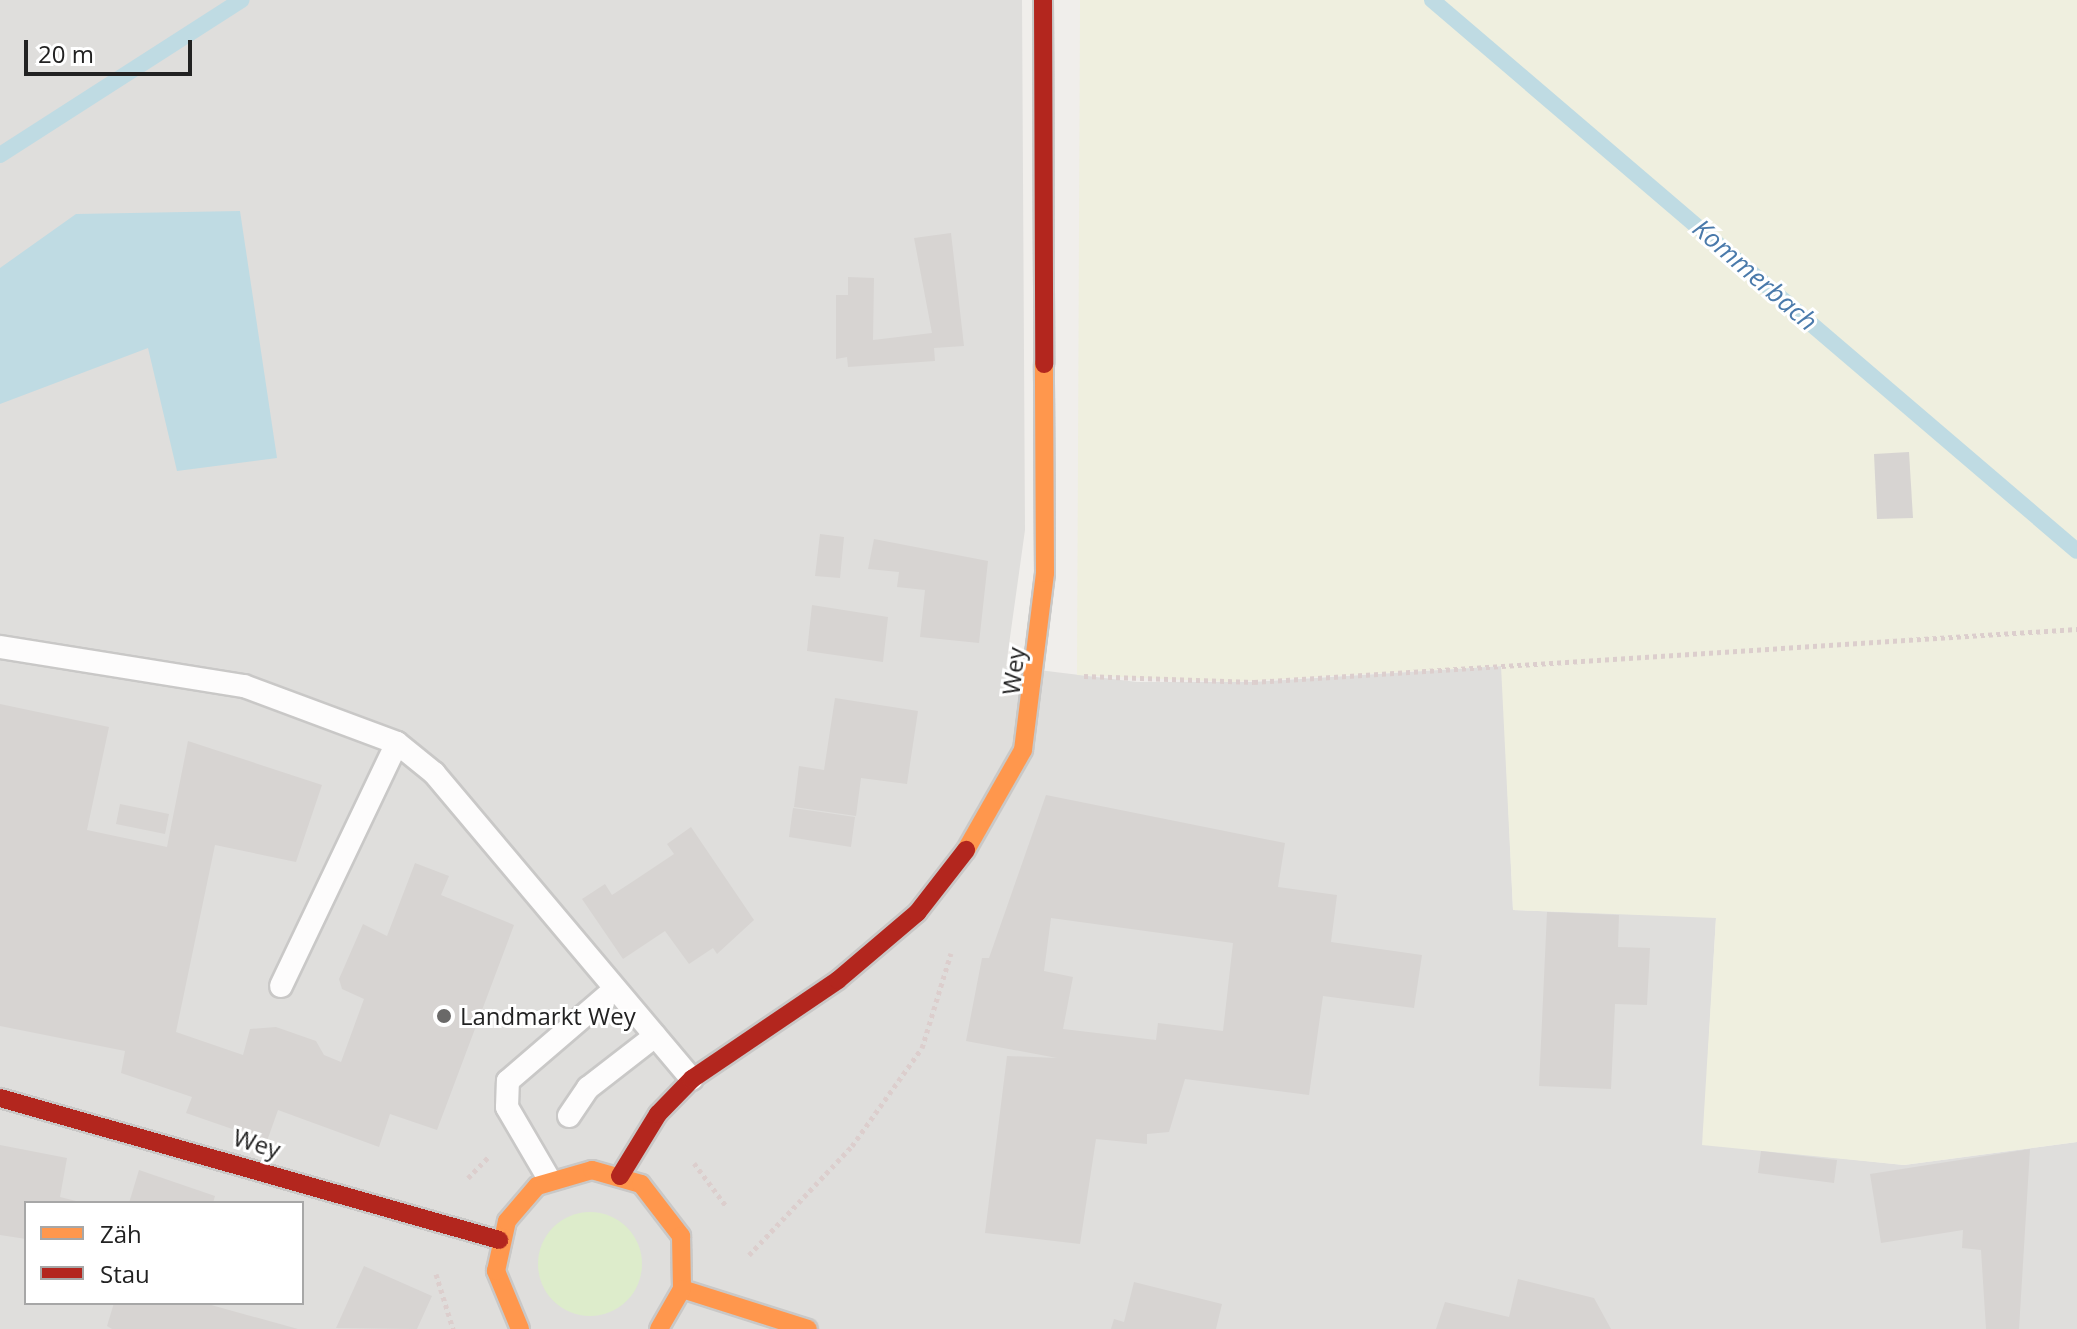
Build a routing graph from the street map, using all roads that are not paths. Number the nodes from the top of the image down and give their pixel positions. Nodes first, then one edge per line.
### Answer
1 (1043, 0) edge
2 (0, 647) edge
3 (397, 743) junction
4 (281, 986) dead end
5 (615, 989) junction
6 (655, 1036) junction
7 (692, 1079) junction
8 (0, 1098) edge
9 (569, 1116) dead end
10 (620, 1176) junction
11 (549, 1179) junction
12 (499, 1240) junction
13 (682, 1289) junction
14 (520, 1329) edge
15 (659, 1329) edge
16 (808, 1329) edge

1 - 7 main road, Wey
2 - 3 lane
3 - 4 lane
3 - 5 lane
5 - 6 lane
5 - 11 lane
6 - 7 lane
6 - 9 lane
7 - 10 main road, Wey
8 - 12 main road, Wey
10 - 11 main road
10 - 13 main road
11 - 12 main road
12 - 14 main road
13 - 15 main road
13 - 16 main road

